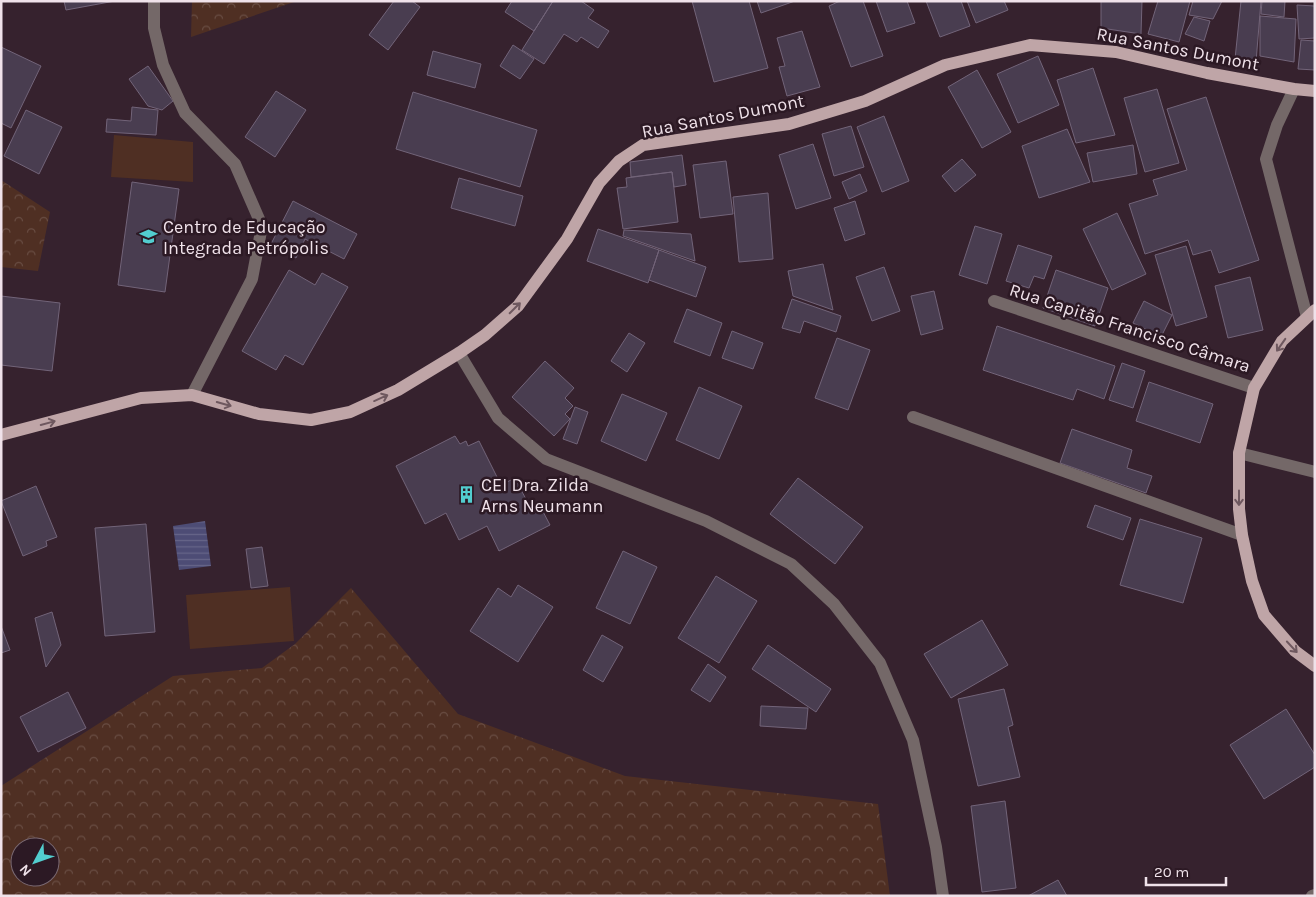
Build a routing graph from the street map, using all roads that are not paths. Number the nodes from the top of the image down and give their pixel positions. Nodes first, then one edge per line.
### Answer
1 (154, 1) edge
2 (1294, 89) junction
3 (1315, 91) edge
4 (994, 301) dead end
5 (1311, 314) edge
6 (459, 353) junction
7 (1254, 388) junction
8 (192, 395) junction
9 (913, 418) dead end
10 (1, 436) edge
11 (1240, 454) junction
12 (1315, 472) edge
13 (1242, 535) junction
14 (1315, 666) edge
15 (943, 896) edge

1 - 8 street
2 - 3 main road, Rua Santos Dumont
2 - 5 street
6 -> 2 main road, Rua Santos Dumont
4 - 7 street, Rua Capitão Francisco Câmara
5 -> 7 main road
8 -> 6 main road, Rua Santos Dumont
6 - 15 street
7 - 11 main road
10 -> 8 main road, Rua Santos Dumont
9 - 13 street
11 - 12 street
11 -> 13 main road
13 -> 14 main road

